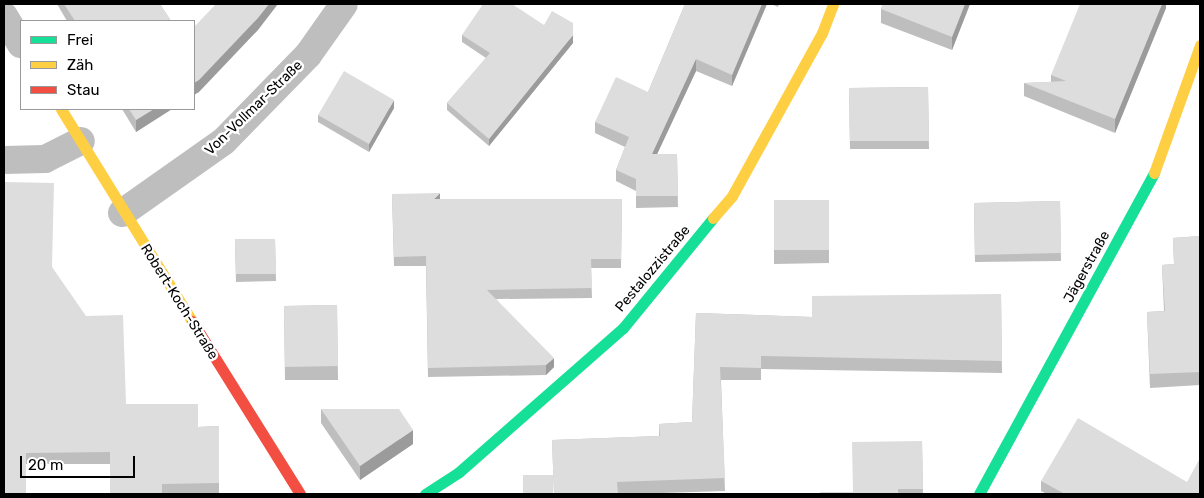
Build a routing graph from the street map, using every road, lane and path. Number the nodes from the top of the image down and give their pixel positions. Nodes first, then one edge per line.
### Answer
1 (344, 4) edge
2 (833, 4) edge
3 (4, 16) edge
4 (20, 42) edge
5 (1200, 45) edge
6 (62, 110) edge
7 (81, 141) junction
8 (4, 160) edge
9 (122, 213) junction
10 (300, 494) edge
11 (425, 494) edge
12 (979, 494) edge

1 - 9 street, Von-Vollmar-Straße
2 - 11 street, Pestalozzistraße
3 - 4 street
5 - 12 street, Jägerstraße
6 - 7 street, Robert-Koch-Straße
7 - 8 street
7 - 9 street, Robert-Koch-Straße
9 - 10 street, Robert-Koch-Straße

